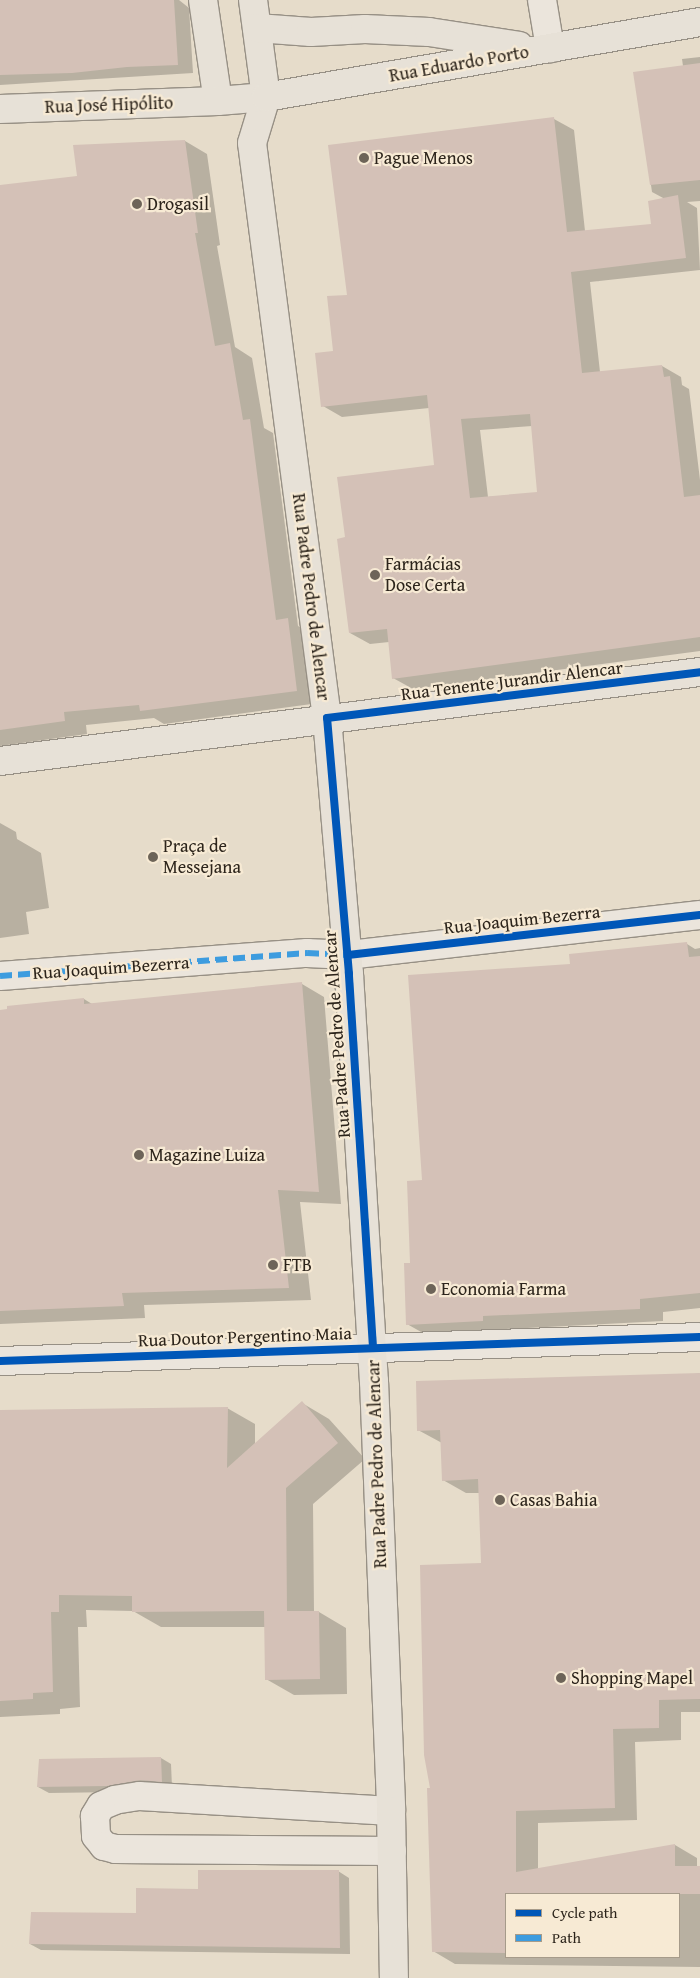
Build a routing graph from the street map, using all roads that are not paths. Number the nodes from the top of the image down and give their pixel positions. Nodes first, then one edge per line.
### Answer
1 (203, 0) edge
2 (252, 0) edge
3 (542, 0) edge
4 (700, 22) edge
5 (257, 28) junction
6 (545, 49) junction
7 (266, 97) junction
8 (218, 101) junction
9 (0, 109) edge
10 (700, 672) edge
11 (327, 718) junction
12 (0, 761) edge
13 (700, 915) edge
14 (348, 955) junction
15 (0, 976) edge
16 (700, 1337) edge
17 (373, 1348) junction
18 (0, 1360) edge
19 (390, 1811) junction
20 (392, 1851) junction
21 (394, 1978) edge

1 - 8 main road
2 - 5 main road, Rua Padre Pedro de Alencar
3 - 6 street
4 - 6 main road, Rua Eduardo Porto
5 - 6 main road
5 - 7 main road, Rua Padre Pedro de Alencar
6 - 7 main road, Rua Eduardo Porto
7 - 8 main road, Rua Eduardo Porto
7 - 11 main road, Rua Padre Pedro de Alencar
8 - 9 main road, Rua José Hipólito
10 - 11 main road, Rua Tenente Jurandir Alencar
11 - 12 main road, Rua Tenente Jurandir Alencar
11 - 14 main road, Rua Padre Pedro de Alencar
13 - 14 street, Rua Joaquim Bezerra
14 - 15 street, Rua Joaquim Bezerra
14 - 17 main road, Rua Padre Pedro de Alencar
16 - 17 street, Rua Doutor Pergentino Maia
17 - 18 street, Rua Doutor Pergentino Maia
17 - 19 main road, Rua Padre Pedro de Alencar
19 - 20 main road, Rua Padre Pedro de Alencar
19 - 20 street
20 - 21 main road, Rua Padre Pedro de Alencar

